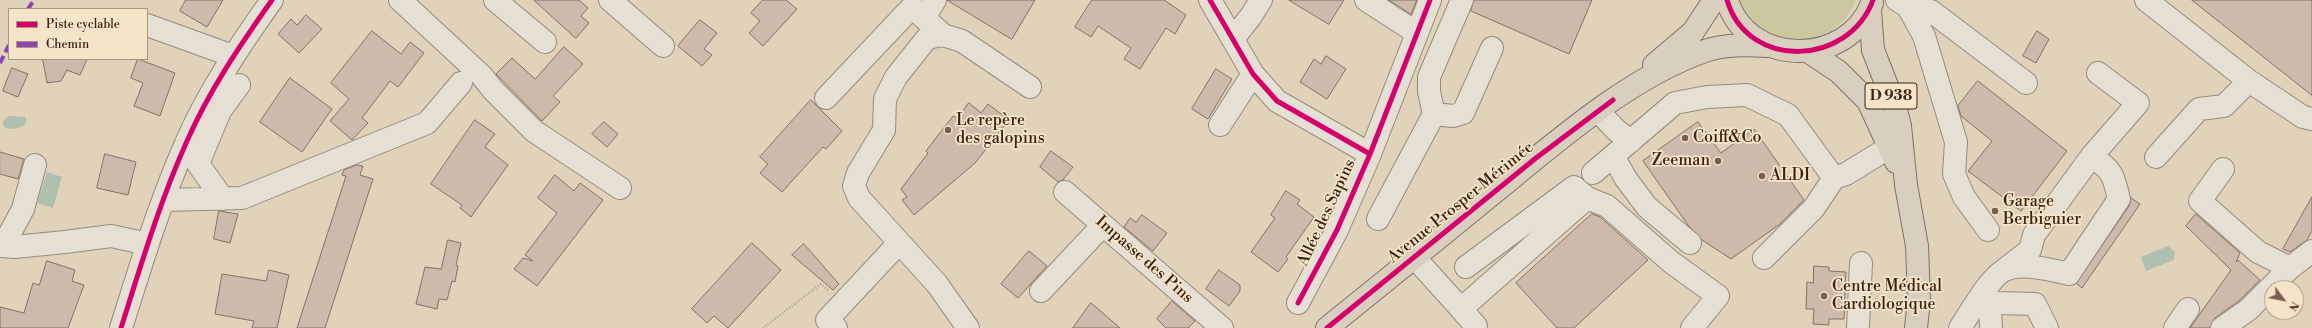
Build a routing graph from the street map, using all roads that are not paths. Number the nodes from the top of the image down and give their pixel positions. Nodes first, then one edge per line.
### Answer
1 (272, 0) edge
2 (400, 0) edge
3 (495, 0) edge
4 (610, 0) edge
5 (1210, 0) edge
6 (1261, 0) edge
7 (1366, 0) edge
8 (1430, 0) edge
9 (1462, 0) edge
10 (1714, 0) edge
11 (1727, 0) edge
12 (2146, 0) edge
13 (1903, 4) edge
14 (1871, 5) edge
15 (930, 9) edge
16 (148, 25) edge
17 (1417, 33) junction
18 (943, 35) junction
19 (1233, 39) junction
20 (545, 42) dead end
21 (663, 46) dead end
22 (1768, 46) junction
23 (1492, 48) dead end
24 (1809, 52) junction
25 (233, 56) junction
26 (2098, 73) dead end
27 (1253, 74) junction
28 (2249, 81) junction
29 (461, 83) dead end
30 (2026, 83) dead end
31 (239, 85) dead end
32 (1030, 87) dead end
33 (826, 98) dead end
34 (1606, 105) junction
35 (1434, 114) junction
36 (2312, 120) edge
37 (1220, 125) dead end
38 (1631, 141) junction
39 (1890, 147) junction
40 (1370, 154) junction
41 (1613, 156) junction
42 (2091, 157) junction
43 (2156, 157) dead end
44 (35, 165) dead end
45 (2223, 169) dead end
46 (1593, 173) dead end
47 (1834, 178) junction
48 (1906, 185) junction
49 (620, 188) dead end
50 (1065, 192) dead end
51 (1586, 198) junction
52 (223, 199) junction
53 (164, 200) junction
54 (1378, 219) dead end
55 (1103, 225) junction
56 (1988, 230) dead end
57 (899, 243) junction
58 (1690, 243) dead end
59 (148, 244) junction
60 (2, 246) edge
61 (2312, 251) edge
62 (1415, 258) junction
63 (1764, 258) dead end
64 (1861, 263) dead end
65 (1466, 267) dead end
66 (2290, 268) junction
67 (2004, 270) junction
68 (1041, 291) dead end
69 (1298, 303) dead end
70 (1461, 309) junction
71 (2188, 309) dead end
72 (121, 328) edge
73 (836, 328) edge
74 (968, 328) edge
75 (1222, 328) edge
76 (1327, 328) edge
77 (1474, 328) edge
78 (1692, 328) edge
79 (1858, 328) edge
80 (1916, 328) edge
81 (1960, 328) edge
82 (1991, 328) edge
83 (2047, 328) edge
84 (2175, 328) edge
85 (2222, 328) edge

1 - 25 street
2 - 49 street
3 - 20 street
4 - 21 street
5 - 19 street
6 - 19 street
7 - 17 street
8 - 17 street, Allée des Sapins
9 - 35 street
10 - 34 main road, Avenue Prosper Mérimée
11 - 22 main road, D 938
12 - 28 street
13 - 30 street
13 - 56 street
14 - 24 main road, D 938
14 - 48 main road, D 938
15 - 18 street
15 - 33 street
16 - 25 street
17 - 40 street, Allée des Sapins
18 - 32 street
18 - 57 street
19 - 27 street
22 - 24 main road, D 938
22 - 34 main road, Avenue Prosper Mérimée
23 - 35 street
24 - 39 main road, D 938
25 - 53 street
26 - 42 street
27 - 37 street
27 - 40 street
28 - 36 street
28 - 43 street
29 - 52 street
31 - 52 street
34 - 38 street
34 - 62 main road, Avenue Prosper Mérimée
35 - 54 street
38 - 41 street
38 - 47 street
39 - 47 street
39 - 48 main road, D 938
40 - 69 street, Allée des Sapins
41 - 46 street
41 - 58 street
42 - 67 street
42 - 67 street
44 - 60 street
45 - 66 street
47 - 63 street
48 - 80 main road, D 938
50 - 55 street, Impasse des Pins
51 - 65 street
51 - 70 street
51 - 78 street
52 - 53 street
53 - 59 street
55 - 68 street
55 - 75 street, Impasse des Pins
57 - 73 street
57 - 74 street
59 - 60 street
59 - 72 street
61 - 66 street
62 - 70 street
62 - 76 main road, Avenue Prosper Mérimée
64 - 79 street
66 - 85 street
67 - 81 street
70 - 77 street
71 - 84 street
82 - 83 street

